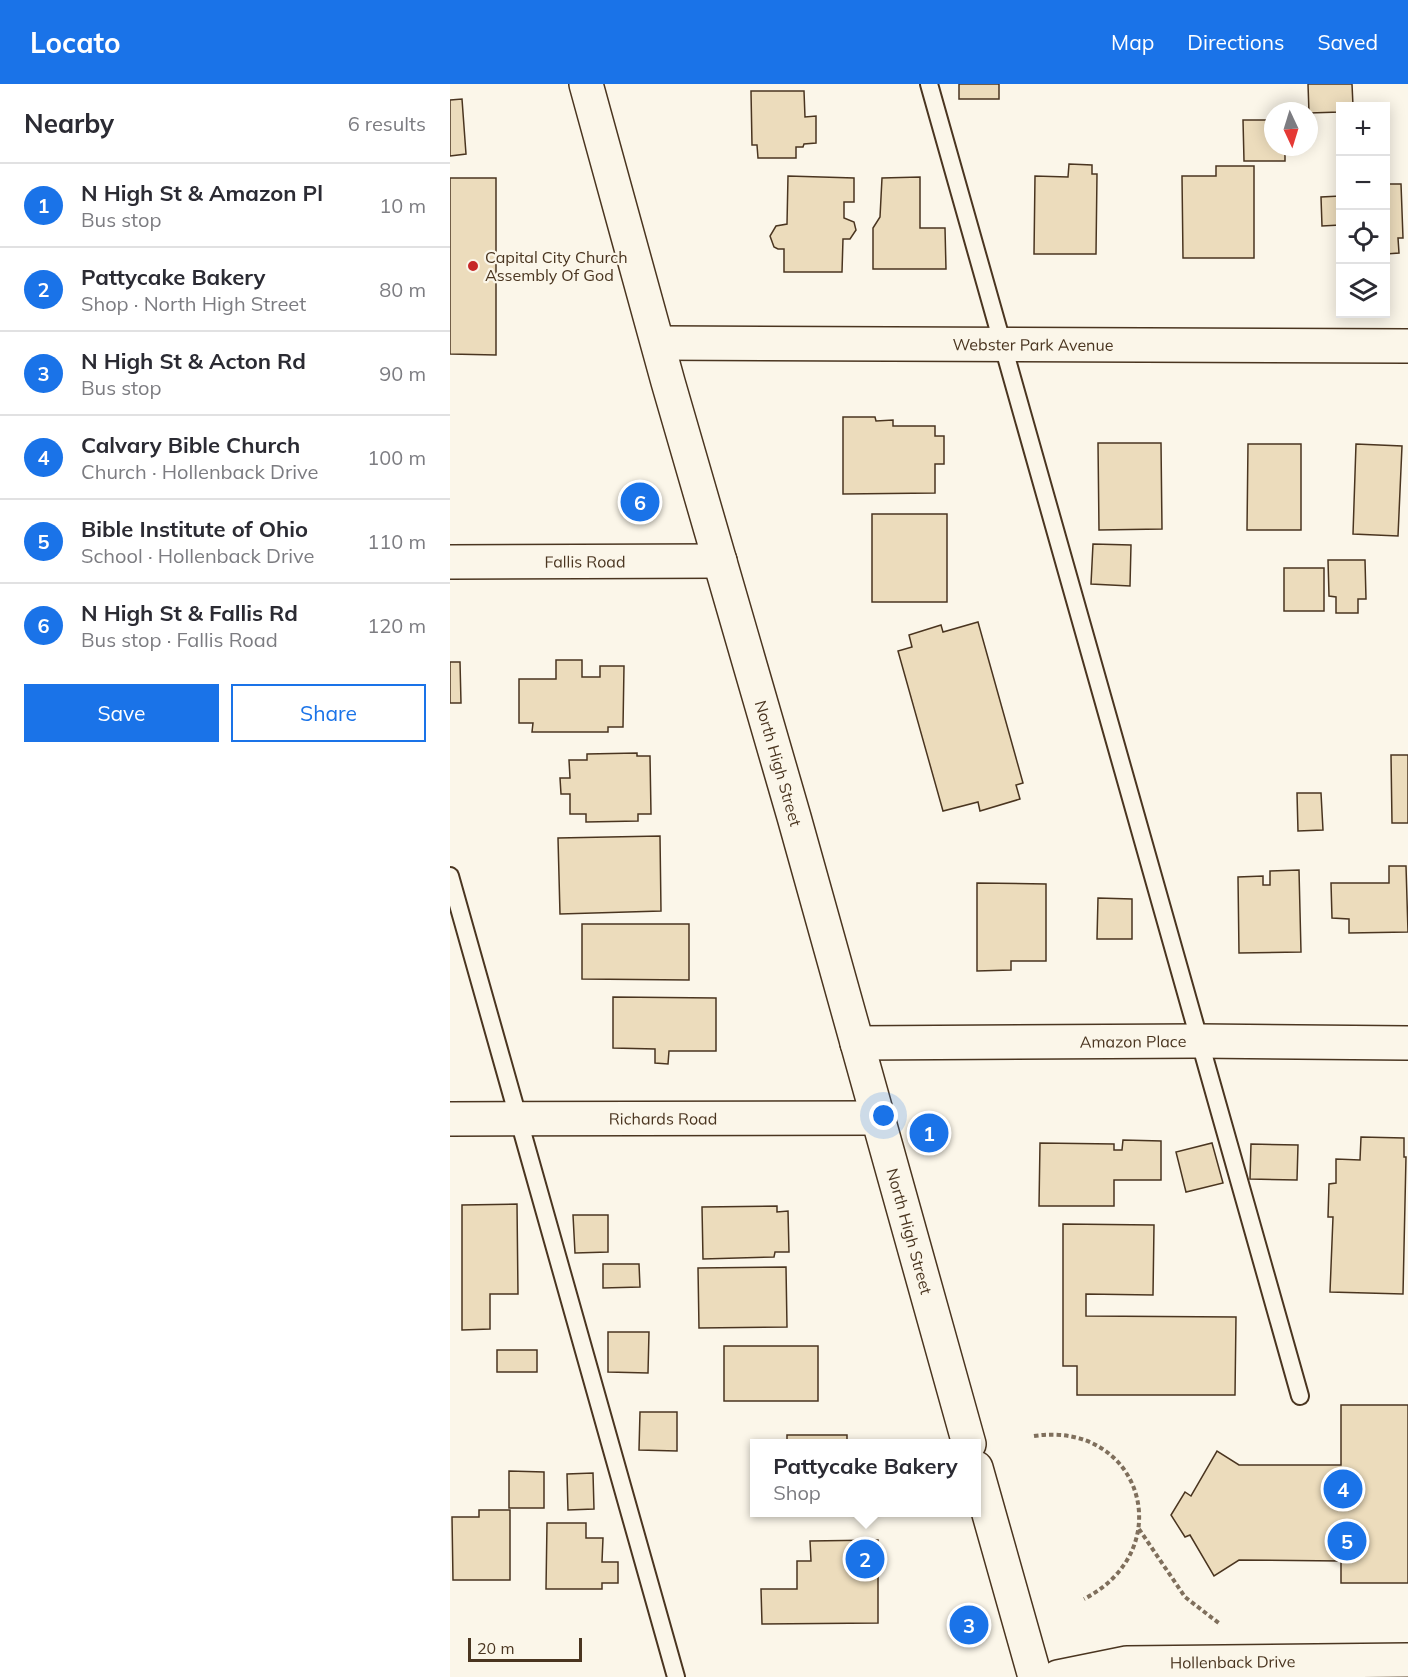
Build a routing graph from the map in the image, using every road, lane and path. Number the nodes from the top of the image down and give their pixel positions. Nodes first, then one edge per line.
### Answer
1 (586, 84) edge
2 (929, 84) edge
3 (658, 344) junction
4 (1002, 344) junction
5 (1408, 346) edge
6 (720, 561) junction
7 (450, 562) edge
8 (450, 876) edge
9 (1199, 1041) junction
10 (857, 1043) junction
11 (1408, 1043) edge
12 (877, 1118) junction
13 (450, 1119) edge
14 (519, 1119) junction
15 (1300, 1396) dead end
16 (1034, 1436) dead end
17 (968, 1439) edge
18 (981, 1486) edge
19 (1139, 1528) junction
20 (1084, 1599) dead end
21 (1220, 1624) dead end
22 (1408, 1660) edge
23 (676, 1677) edge
24 (1035, 1677) edge
25 (1058, 1677) edge

1 - 3 street, North High Street
2 - 4 lane
3 - 4 street, Webster Park Avenue
3 - 6 street, North High Street
4 - 5 street, Webster Park Avenue
4 - 9 lane
6 - 7 street, Fallis Road
6 - 10 street, North High Street
8 - 14 lane
9 - 10 street, Amazon Place
9 - 11 street, Amazon Place
9 - 15 lane
10 - 12 street, North High Street
12 - 14 street, Richards Road
12 - 17 street, North High Street
13 - 14 street, Richards Road
14 - 23 lane
16 - 19 path
18 - 24 street
19 - 20 path
19 - 21 path
22 - 25 street, Hollenback Drive

